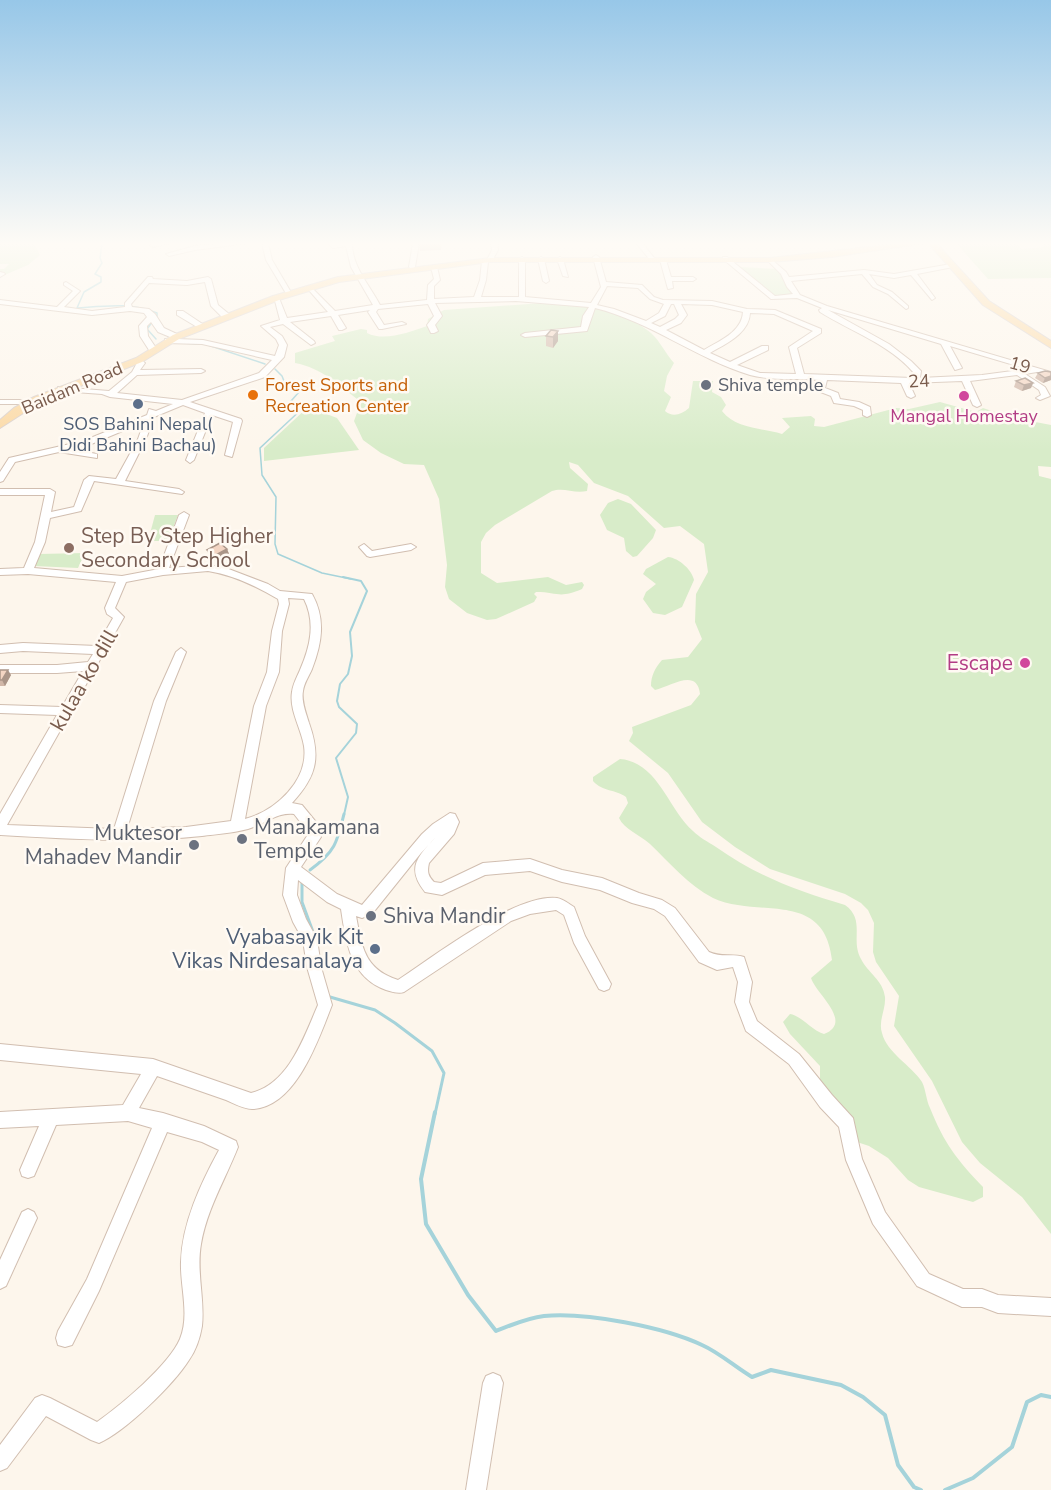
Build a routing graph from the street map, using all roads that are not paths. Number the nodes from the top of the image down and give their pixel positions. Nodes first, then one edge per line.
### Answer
1 (149, 313) edge
2 (180, 313) dead end
3 (222, 313) edge
4 (235, 313) edge
5 (238, 313) edge
6 (282, 313) edge
7 (332, 313) joint
8 (372, 313) edge
9 (434, 313) edge
10 (589, 313) edge
11 (617, 313) edge
12 (663, 313) edge
13 (681, 313) edge
14 (747, 313) edge
15 (777, 313) edge
16 (826, 313) edge
17 (846, 313) edge
18 (1001, 313) edge
19 (152, 316) junction
20 (226, 316) junction
21 (893, 317) dead end
22 (284, 321) junction
23 (874, 321) junction
24 (402, 324) dead end
25 (645, 324) junction
26 (201, 325) junction
27 (342, 328) dead end
28 (434, 331) dead end
29 (660, 331) junction
30 (525, 335) dead end
31 (172, 338) junction
32 (944, 343) junction
33 (310, 344) dead end
34 (1051, 345) edge
35 (152, 348) junction
36 (765, 348) dead end
37 (704, 353) junction
38 (277, 359) junction
39 (139, 360) junction
40 (1005, 361) junction
41 (732, 364) junction
42 (958, 368) dead end
43 (1037, 369) junction
44 (201, 371) dead end
45 (135, 373) junction
46 (1017, 373) junction
47 (1051, 374) edge
48 (800, 376) junction
49 (823, 378) junction
50 (965, 380) junction
51 (918, 381) junction
52 (905, 382) junction
53 (1051, 385) edge
54 (1039, 387) junction
55 (61, 389) junction
56 (110, 395) junction
57 (911, 396) dead end
58 (1040, 398) dead end
59 (158, 399) junction
60 (0, 402) edge
61 (23, 402) junction
62 (182, 402) junction
63 (977, 405) dead end
64 (210, 411) junction
65 (867, 415) dead end
66 (151, 416) junction
67 (0, 417) edge
68 (0, 425) edge
69 (62, 448) junction
70 (229, 455) dead end
71 (94, 456) dead end
72 (190, 460) dead end
73 (0, 479) edge
74 (120, 481) junction
75 (0, 492) edge
76 (178, 492) dead end
77 (184, 515) dead end
78 (45, 516) junction
79 (364, 547) dead end
80 (411, 547) dead end
81 (28, 571) junction
82 (0, 572) edge
83 (163, 572) junction
84 (122, 579) junction
85 (279, 594) junction
86 (0, 649) edge
87 (100, 650) junction
88 (181, 652) dead end
89 (92, 666) junction
90 (0, 669) edge
91 (0, 709) edge
92 (67, 711) junction
93 (280, 807) junction
94 (237, 826) junction
95 (0, 828) edge
96 (119, 835) junction
97 (293, 868) junction
98 (347, 906) junction
99 (604, 984) dead end
100 (0, 1052) edge
101 (153, 1067) junction
102 (128, 1113) junction
103 (52, 1116) junction
104 (0, 1120) edge
105 (163, 1121) junction
106 (28, 1170) dead end
107 (28, 1218) dead end
108 (0, 1280) edge
109 (1051, 1307) edge
110 (65, 1338) dead end
111 (493, 1383) dead end
112 (0, 1461) edge
113 (476, 1490) edge

1 - 19 street
2 - 26 street
3 - 20 street
4 - 20 main road, Baidam Road
5 - 31 main road, Baidam Road
6 - 22 street
7 - 22 street, 24
7 - 27 street
8 - 24 street
9 - 28 street
10 - 30 street
11 - 25 street, 24
12 - 25 street
13 - 29 street
14 - 37 street
15 - 48 street
16 - 51 street
17 - 23 street, 19
18 - 34 main road
19 - 31 street
19 - 35 street
20 - 26 main road, Baidam Road
21 - 23 street
22 - 33 street
22 - 38 street
23 - 32 street, 19
25 - 29 street, 24
26 - 31 main road, Baidam Road
29 - 37 street, 24
31 - 35 main road, Baidam Road
31 - 38 street
31 - 39 main road, Baidam Road
32 - 40 street, 19
32 - 42 street
35 - 61 main road, Baidam Road
36 - 41 street
37 - 41 street, 24
38 - 62 street
39 - 45 street
39 - 55 main road, Baidam Road
40 - 43 street, 19
40 - 46 street
41 - 48 street, 24
43 - 46 street, 24 / 24
43 - 47 street, 19
44 - 45 street
45 - 56 street
46 - 50 street, 24 / 24
46 - 54 street
48 - 49 street, 24 / 24
49 - 52 street, 24 / 24
49 - 65 street
50 - 51 street, 24 / 24
50 - 63 street
51 - 52 street, 24 / 24
52 - 57 street
53 - 54 street
54 - 58 street
55 - 56 street
55 - 68 main road, Baidam Road
56 - 59 street
59 - 62 street
59 - 66 street
60 - 61 street
61 - 67 main road, Baidam Road
62 - 64 street
62 - 66 street
64 - 70 street
64 - 72 street
66 - 69 street
66 - 74 street
69 - 71 street
69 - 73 street
74 - 76 street
74 - 78 street
75 - 78 street
77 - 83 street
78 - 81 street
79 - 80 street
81 - 82 street
81 - 84 street
83 - 84 street
83 - 85 street
84 - 87 street, kulaa ko dill
85 - 93 street
85 - 94 street
86 - 87 street
87 - 89 street, kulaa ko dill
88 - 96 street
89 - 90 street
89 - 92 street, kulaa ko dill
91 - 92 street
92 - 95 street, kulaa ko dill
93 - 94 street
93 - 97 street
94 - 96 street
95 - 96 street
97 - 98 street
97 - 101 street
98 - 99 street
98 - 109 street
100 - 101 street
101 - 102 street
102 - 103 street
102 - 105 street
103 - 104 street
103 - 106 street
105 - 110 street
105 - 112 street
107 - 108 street
111 - 113 street

